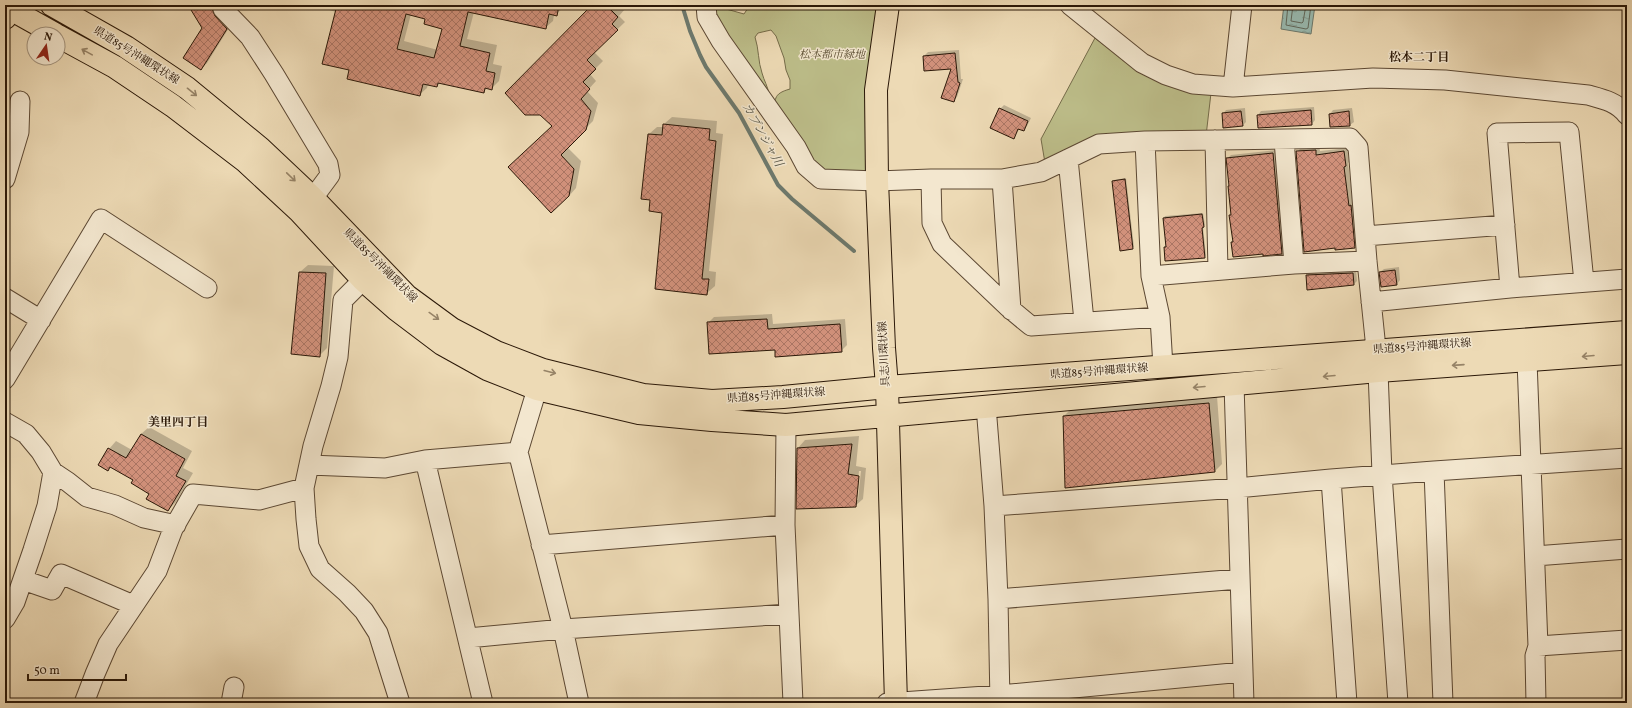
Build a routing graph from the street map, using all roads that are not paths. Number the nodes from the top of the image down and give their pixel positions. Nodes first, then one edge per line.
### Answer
1 (52, 5) edge
2 (222, 5) edge
3 (706, 5) edge
4 (888, 5) edge
5 (1070, 5) edge
6 (1242, 5) edge
7 (7, 9) edge
8 (40, 26) edge
9 (66, 40) edge
10 (1233, 87) junction
11 (20, 101) dead end
12 (1627, 114) edge
13 (1216, 140) junction
14 (1284, 140) junction
15 (1145, 141) junction
16 (1068, 159) junction
17 (5, 179) edge
18 (932, 179) junction
19 (1002, 179) junction
20 (877, 181) junction
21 (313, 198) junction
22 (1505, 224) junction
23 (1365, 236) junction
24 (1367, 261) junction
25 (1294, 264) junction
26 (1218, 270) junction
27 (1151, 276) junction
28 (1627, 279) edge
29 (363, 280) junction
30 (1584, 282) junction
31 (207, 288) dead end
32 (1510, 288) junction
33 (5, 298) edge
34 (1371, 302) junction
35 (1011, 310) junction
36 (1160, 317) junction
37 (41, 320) junction
38 (1084, 322) junction
39 (1627, 332) edge
40 (1627, 353) edge
41 (1376, 361) junction
42 (1527, 361) junction
43 (1163, 367) junction
44 (5, 379) edge
45 (1234, 384) junction
46 (887, 387) junction
47 (537, 389) junction
48 (986, 406) junction
49 (888, 416) junction
50 (5, 422) edge
51 (786, 425) junction
52 (518, 452) junction
53 (1627, 458) edge
54 (425, 460) junction
55 (309, 465) junction
56 (1532, 465) junction
57 (1434, 471) junction
58 (53, 472) junction
59 (1382, 474) junction
60 (1330, 478) junction
61 (304, 488) junction
62 (1237, 488) junction
63 (994, 506) junction
64 (176, 525) junction
65 (785, 525) junction
66 (541, 545) junction
67 (1627, 549) edge
68 (1535, 556) junction
69 (1239, 579) junction
70 (23, 580) junction
71 (998, 599) junction
72 (133, 606) junction
73 (789, 614) junction
74 (5, 619) edge
75 (563, 629) junction
76 (468, 638) junction
77 (1627, 640) edge
78 (1538, 646) junction
79 (1243, 672) junction
80 (1000, 699) edge
81 (84, 703) edge
82 (400, 703) edge
83 (483, 703) edge
84 (579, 703) edge
85 (793, 703) edge
86 (887, 703) edge
87 (896, 703) edge
88 (1244, 703) edge
89 (1347, 703) edge
90 (1398, 703) edge
91 (1443, 703) edge
92 (1536, 703) edge

1 -> 21 main road, 県道85号沖縄環状線
2 - 21 street
3 - 20 street
4 - 20 main road, 具志川環状線
5 - 10 street
6 - 10 street
7 - 8 main road
29 -> 9 main road, 県道85号沖縄環状線
10 - 12 street
11 - 17 street
13 - 14 street
13 - 15 street
13 - 26 street
14 - 23 street
14 - 25 street
15 - 16 street
15 - 27 street
16 - 19 street
16 - 38 street
18 - 19 street
18 - 20 street
18 - 35 street
19 - 35 street
20 - 46 main road, 具志川環状線
21 -> 46 main road, 県道85号沖縄環状線
22 - 23 street
22 - 30 street
22 - 32 street
23 - 24 street
24 - 25 street
24 - 34 street
25 - 26 street
26 - 27 street
27 - 36 street
28 - 30 street
29 - 47 main road, 県道85号沖縄環状線
29 - 55 street
30 - 32 street
31 - 37 street
32 - 34 street
33 - 37 street
34 - 41 street
35 - 38 street
36 - 38 street
36 - 43 street
37 - 44 street
39 - 41 main road, 県道85号沖縄環状線
40 -> 42 main road, 県道85号沖縄環状線
42 -> 41 main road, 県道85号沖縄環状線
41 - 43 main road, 県道85号沖縄環状線
41 -> 45 main road, 県道85号沖縄環状線
41 - 59 street
42 - 56 street
43 - 46 main road, 県道85号沖縄環状線
45 -> 48 main road, 県道85号沖縄環状線
45 - 62 street
46 - 49 main road, 具志川環状線
47 - 51 main road, 県道85号沖縄環状線
47 - 52 street
48 - 49 main road, 県道85号沖縄環状線
48 - 63 street
49 - 51 main road, 県道85号沖縄環状線
49 - 87 main road, 具志川環状線
50 - 58 street
51 - 65 street
52 - 54 street
52 - 66 street
53 - 56 street
54 - 55 street
54 - 76 street
55 - 61 street
56 - 57 street
56 - 68 street
57 - 59 street
57 - 91 street
58 - 64 street
58 - 70 street
59 - 60 street
59 - 90 street
60 - 62 street
60 - 89 street
61 - 64 street
61 - 82 street
62 - 63 street
62 - 69 street
63 - 71 street
64 - 72 street
65 - 66 street
65 - 73 street
66 - 75 street
67 - 68 street
68 - 78 street
69 - 71 street
69 - 79 street
70 - 72 street
70 - 74 street
71 - 80 street
72 - 81 street
73 - 75 street
73 - 85 street
75 - 76 street
75 - 84 street
76 - 83 street
77 - 78 street
78 - 92 street
79 - 80 street
79 - 88 street
80 - 87 street
86 - 87 street

